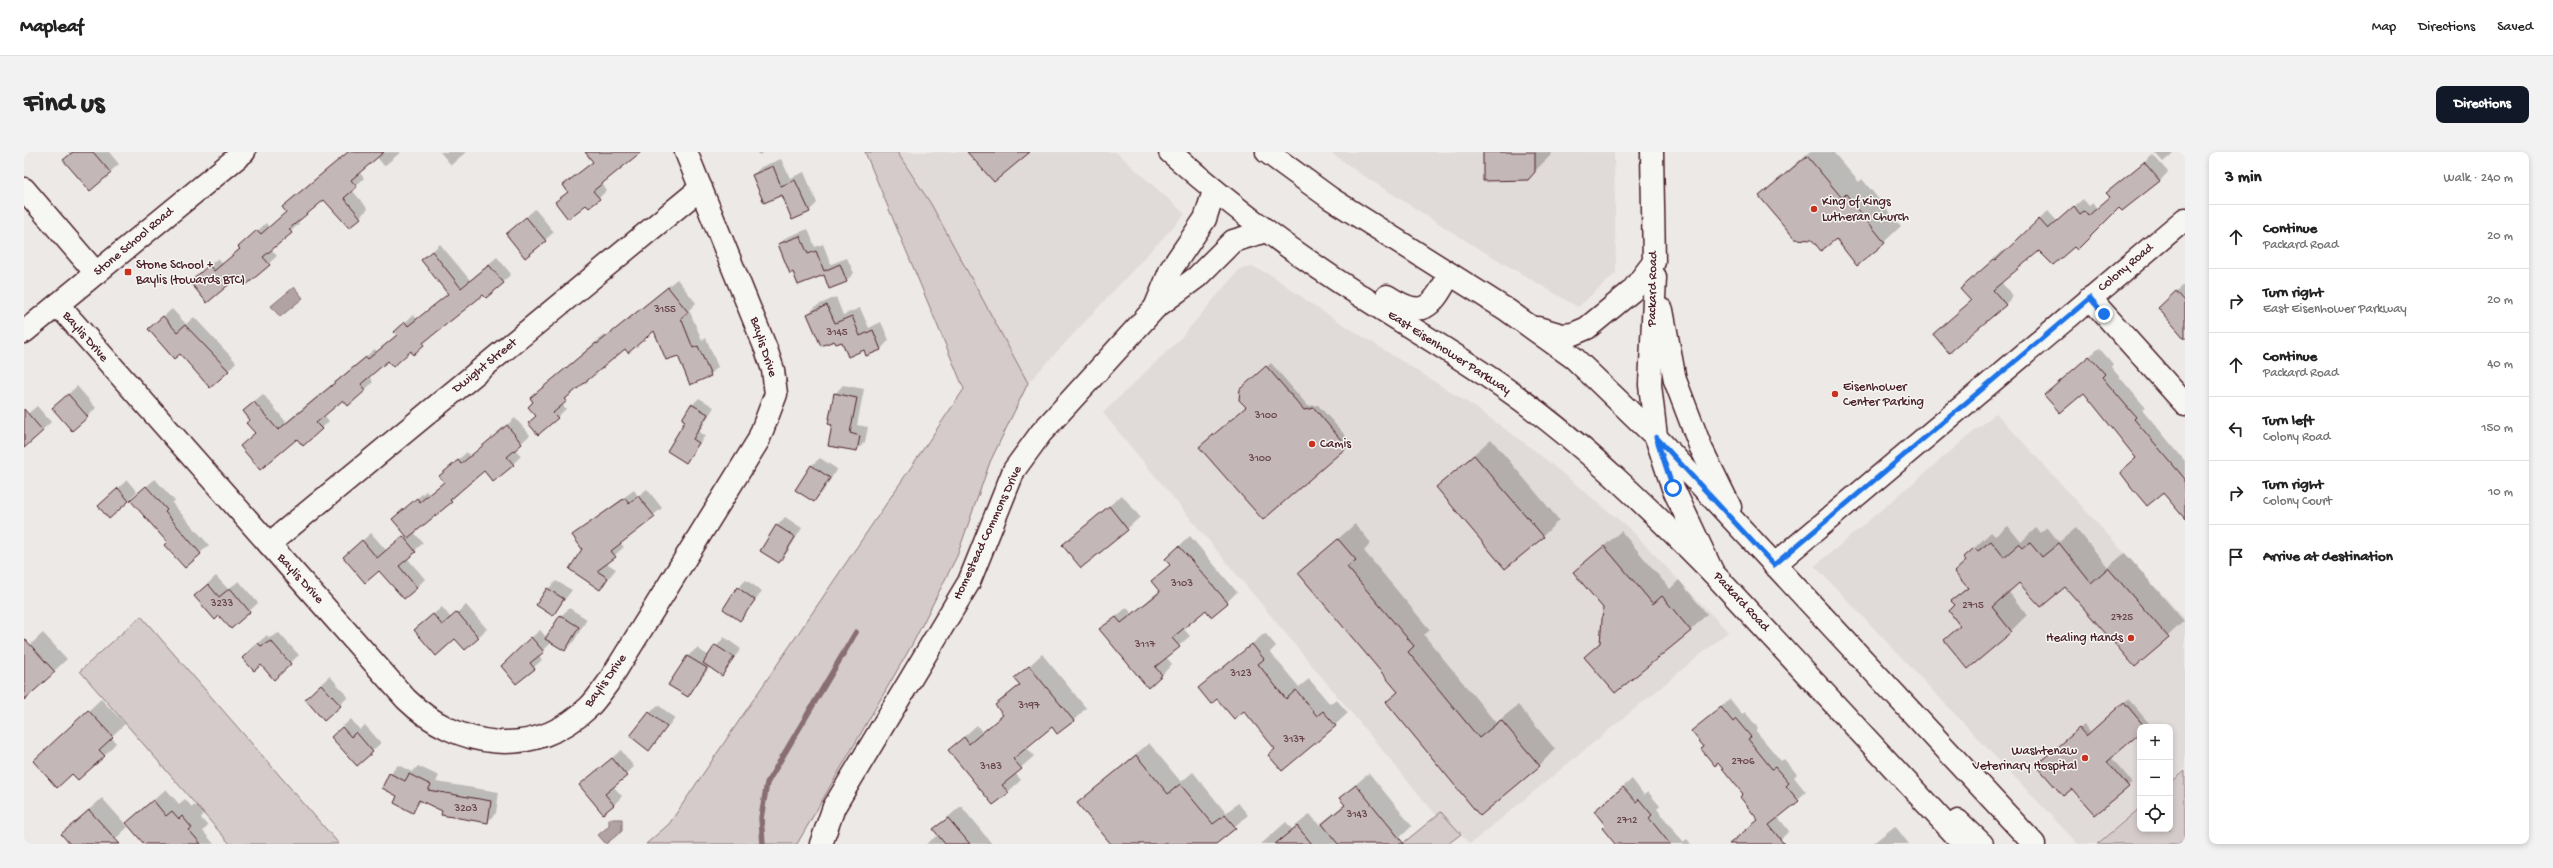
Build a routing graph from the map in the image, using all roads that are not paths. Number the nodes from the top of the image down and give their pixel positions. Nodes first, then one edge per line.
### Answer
1 (244, 152) edge
2 (686, 152) edge
3 (1170, 152) edge
4 (1267, 152) edge
5 (1652, 152) edge
6 (701, 188) junction
7 (24, 189) edge
8 (1214, 191) junction
9 (2185, 219) edge
10 (1266, 231) junction
11 (1655, 269) junction
12 (96, 274) junction
13 (1450, 274) junction
14 (1329, 275) junction
15 (2090, 298) junction
16 (58, 305) junction
17 (1155, 308) junction
18 (1528, 325) junction
19 (24, 332) edge
20 (2185, 404) edge
21 (1656, 437) junction
22 (1741, 529) junction
23 (269, 544) junction
24 (1774, 565) junction
25 (1713, 573) junction
26 (1920, 796) junction
27 (821, 844) edge
28 (1964, 844) edge
29 (1982, 844) edge
30 (2034, 844) edge

1 - 12 street, Stone School Road
2 - 6 street, Baylis Drive
3 - 8 street, East Eisenhower Parkway
4 - 13 street
5 - 11 street, Packard Road
6 - 23 street, Dwight Street
6 - 23 street, Baylis Drive
7 - 12 street
8 - 10 street, East Eisenhower Parkway
8 - 17 street, Homestead Commons Drive
9 - 15 street, Colony Road
10 - 14 street, East Eisenhower Parkway
10 - 17 street, Homestead Commons Drive
11 - 18 street
11 - 21 street, Packard Road
11 - 22 street
12 - 16 street, Stone School Road
13 - 14 street
13 - 18 street
14 - 25 street, East Eisenhower Parkway
15 - 20 street
15 - 24 street, Colony Road
16 - 19 street, Stone School Road
16 - 23 street, Baylis Drive
17 - 27 street, Homestead Commons Drive
18 - 21 street
21 - 22 street
21 - 25 street, Packard Road
22 - 24 street
24 - 30 street
25 - 26 street, Packard Road
26 - 28 street, Packard Road
26 - 29 street

